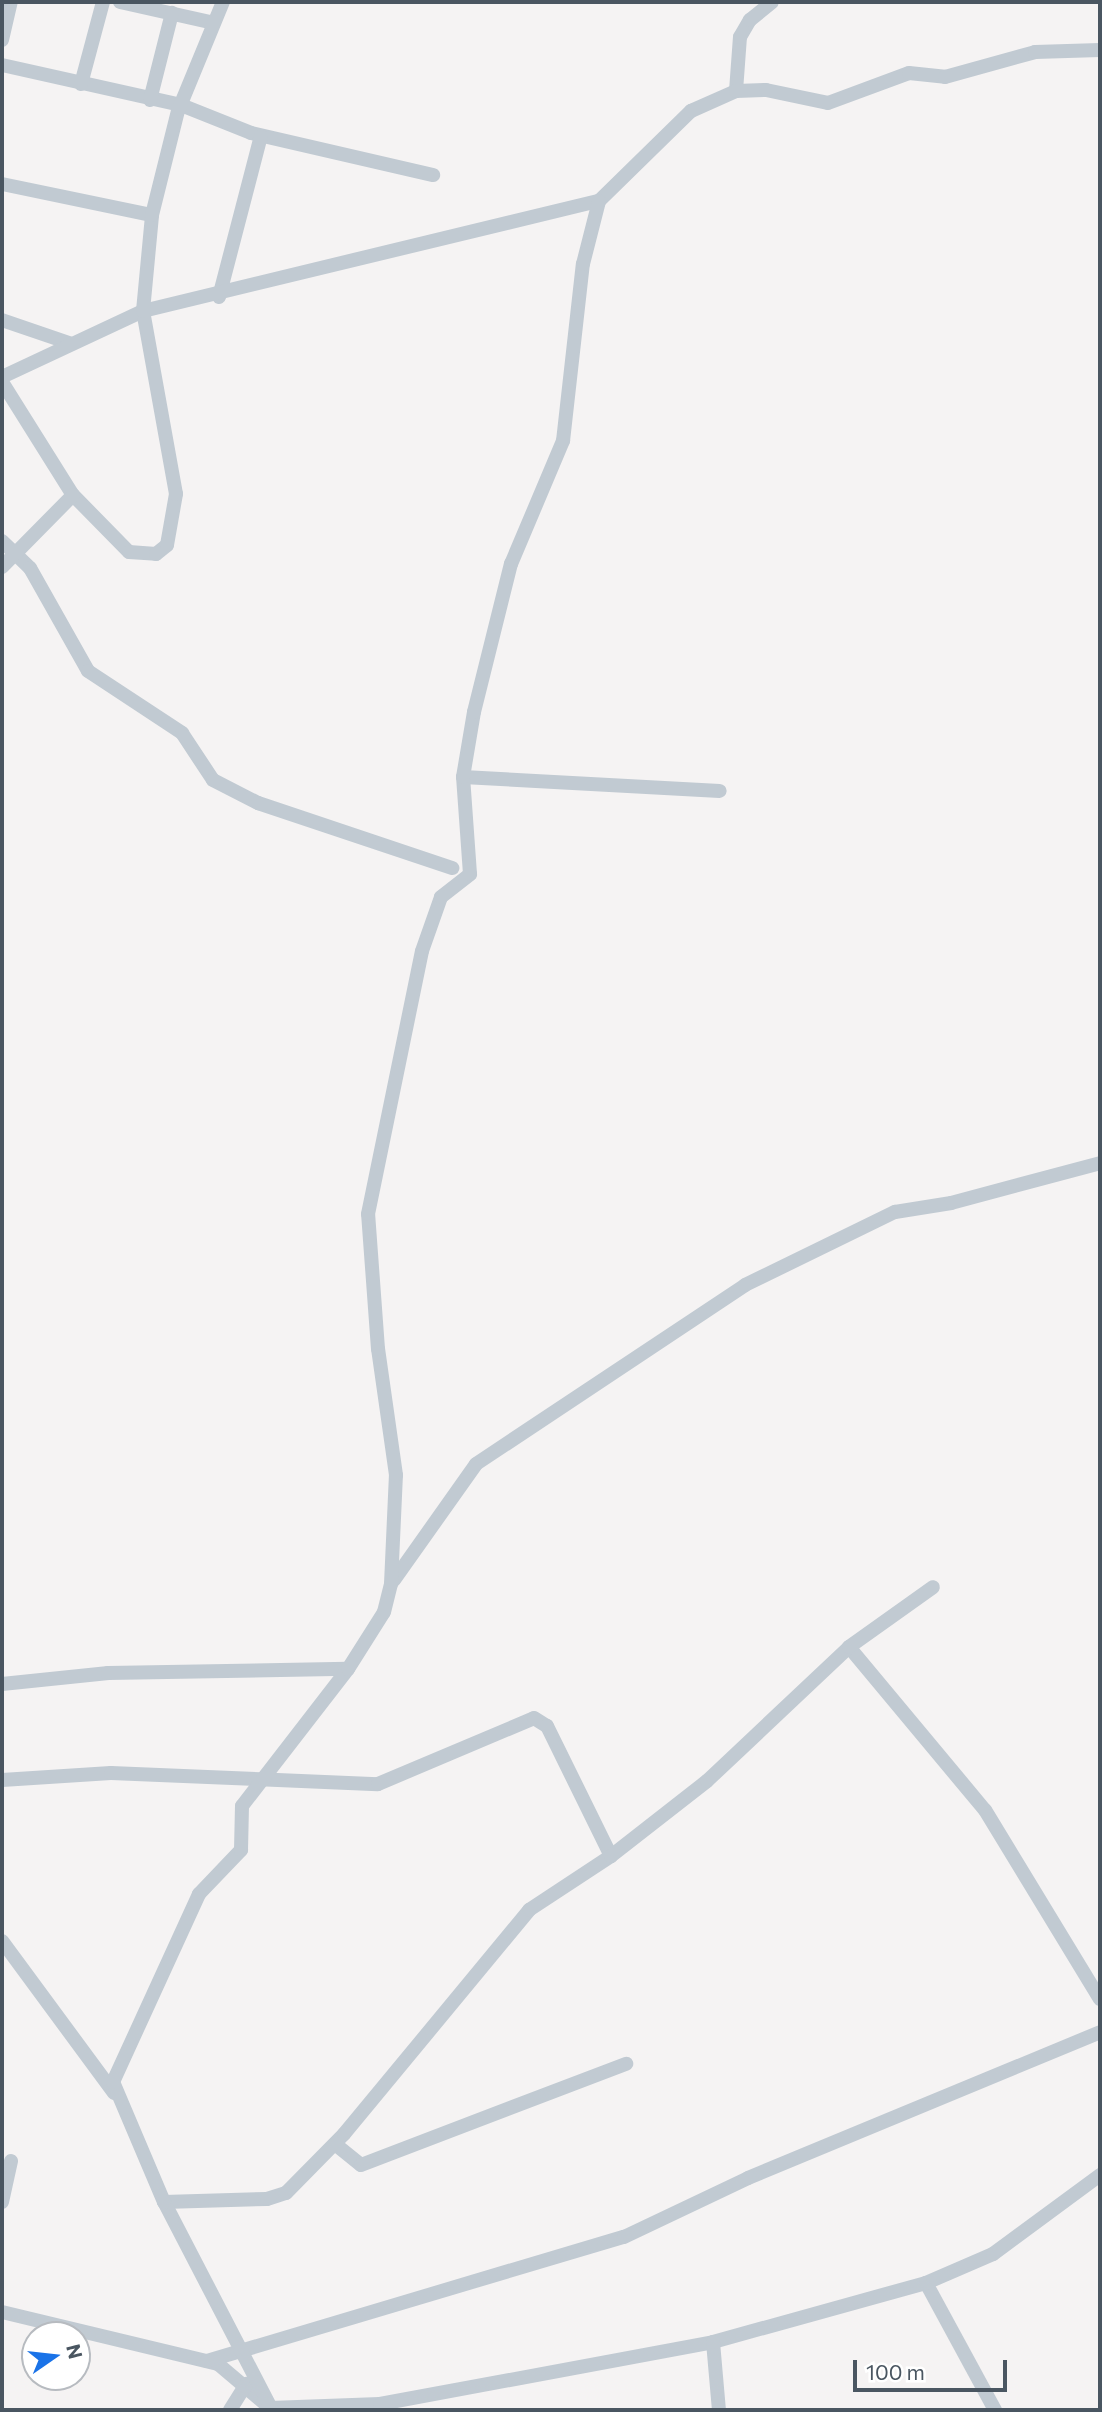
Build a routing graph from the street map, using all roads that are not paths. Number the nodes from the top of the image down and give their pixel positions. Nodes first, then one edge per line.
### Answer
1 (11, 2) edge
2 (103, 2) edge
3 (120, 2) edge
4 (223, 2) edge
5 (772, 2) edge
6 (163, 8) edge
7 (214, 23) junction
8 (2, 40) edge
9 (1100, 50) edge
10 (2, 65) edge
11 (81, 85) junction
12 (736, 91) junction
13 (150, 100) junction
14 (181, 104) junction
15 (261, 135) junction
16 (433, 175) dead end
17 (2, 184) edge
18 (599, 201) junction
19 (152, 215) junction
20 (219, 297) junction
21 (144, 311) junction
22 (2, 320) edge
23 (69, 343) junction
24 (2, 377) edge
25 (2, 382) edge
26 (73, 495) junction
27 (2, 541) edge
28 (15, 554) junction
29 (2, 567) edge
30 (463, 777) junction
31 (720, 791) dead end
32 (464, 836) junction
33 (452, 868) junction
34 (441, 897) junction
35 (1100, 1163) edge
36 (391, 1584) junction
37 (933, 1587) dead end
38 (849, 1647) junction
39 (348, 1668) junction
40 (2, 1684) edge
41 (2, 1780) edge
42 (259, 1783) junction
43 (611, 1856) junction
44 (2, 1941) edge
45 (1100, 1999) edge
46 (1100, 2032) edge
47 (626, 2064) dead end
48 (115, 2094) junction
49 (335, 2144) junction
50 (11, 2161) dead end
51 (1100, 2175) edge
52 (2, 2202) edge
53 (164, 2202) junction
54 (926, 2283) junction
55 (2, 2312) edge
56 (713, 2342) junction
57 (243, 2348) junction
58 (207, 2361) junction
59 (246, 2384) junction
60 (271, 2409) edge
61 (230, 2410) edge
62 (719, 2410) edge
63 (995, 2410) edge

1 - 8 street
2 - 11 street
3 - 6 street
4 - 7 street
5 - 12 street
6 - 7 street
6 - 13 street
7 - 14 street
9 - 12 street
10 - 11 street
11 - 13 street
12 - 18 street
13 - 14 street
14 - 15 street
14 - 19 street
15 - 16 street
15 - 20 street
17 - 19 street
18 - 20 street
18 - 30 street
19 - 21 street
20 - 21 street
21 - 23 street
21 - 26 street
22 - 23 street
23 - 24 street
25 - 26 street
26 - 28 street
27 - 28 street
28 - 29 street
28 - 33 street
30 - 31 street
30 - 32 street
32 - 33 street
32 - 34 street
33 - 34 street
34 - 36 street
35 - 36 street
36 - 39 street
37 - 38 street
38 - 43 street
38 - 45 street
39 - 40 street
39 - 42 street
41 - 42 street
42 - 43 street
42 - 48 street
43 - 49 street
44 - 48 street
46 - 57 street
47 - 49 street
48 - 53 street
49 - 53 street
50 - 52 street
51 - 54 street
53 - 57 street
54 - 56 street
54 - 63 street
55 - 58 street
56 - 60 street
56 - 62 street
57 - 58 street
57 - 60 street
58 - 59 street
59 - 60 street
59 - 61 street

